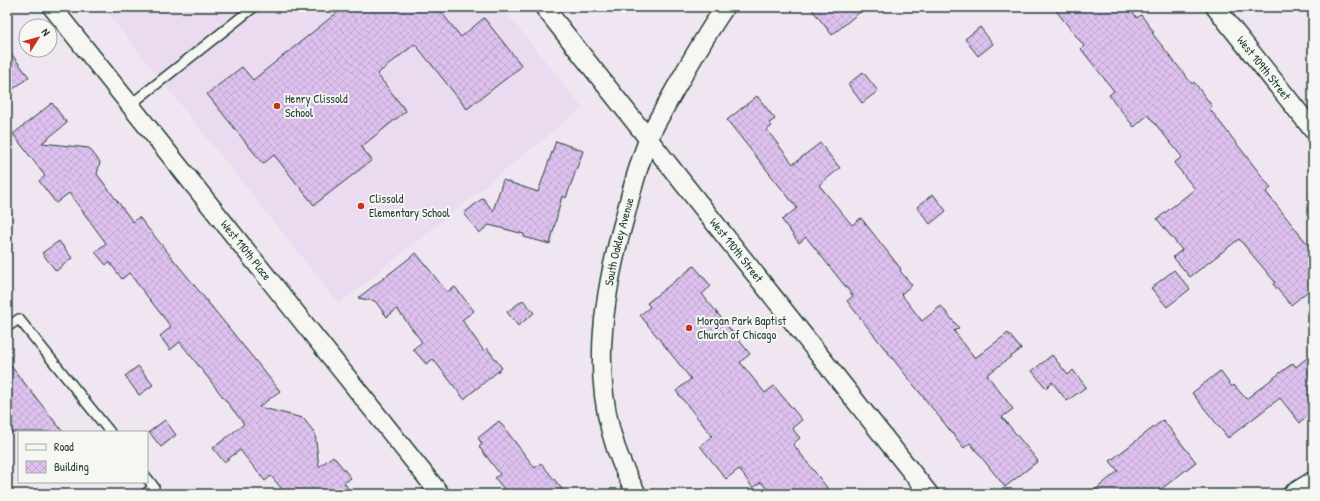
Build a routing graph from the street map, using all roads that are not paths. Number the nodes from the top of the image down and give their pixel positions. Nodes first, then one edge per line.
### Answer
1 (52, 7) edge
2 (254, 7) edge
3 (544, 7) edge
4 (725, 7) edge
5 (1215, 7) edge
6 (130, 105) junction
7 (1313, 130) edge
8 (648, 139) junction
9 (7, 327) edge
10 (109, 431) edge
11 (148, 479) edge
12 (1313, 481) edge
13 (145, 494) edge
14 (440, 494) edge
15 (637, 494) edge
16 (929, 494) edge
17 (1292, 494) edge

1 - 6 street, West 110th Place
2 - 6 lane
3 - 8 street, West 110th Street
4 - 8 street, South Oakley Avenue
5 - 7 street, West 109th Street
6 - 14 street, West 110th Place
8 - 15 street, South Oakley Avenue
8 - 16 street, West 110th Street
9 - 10 lane
11 - 13 lane
12 - 17 street

